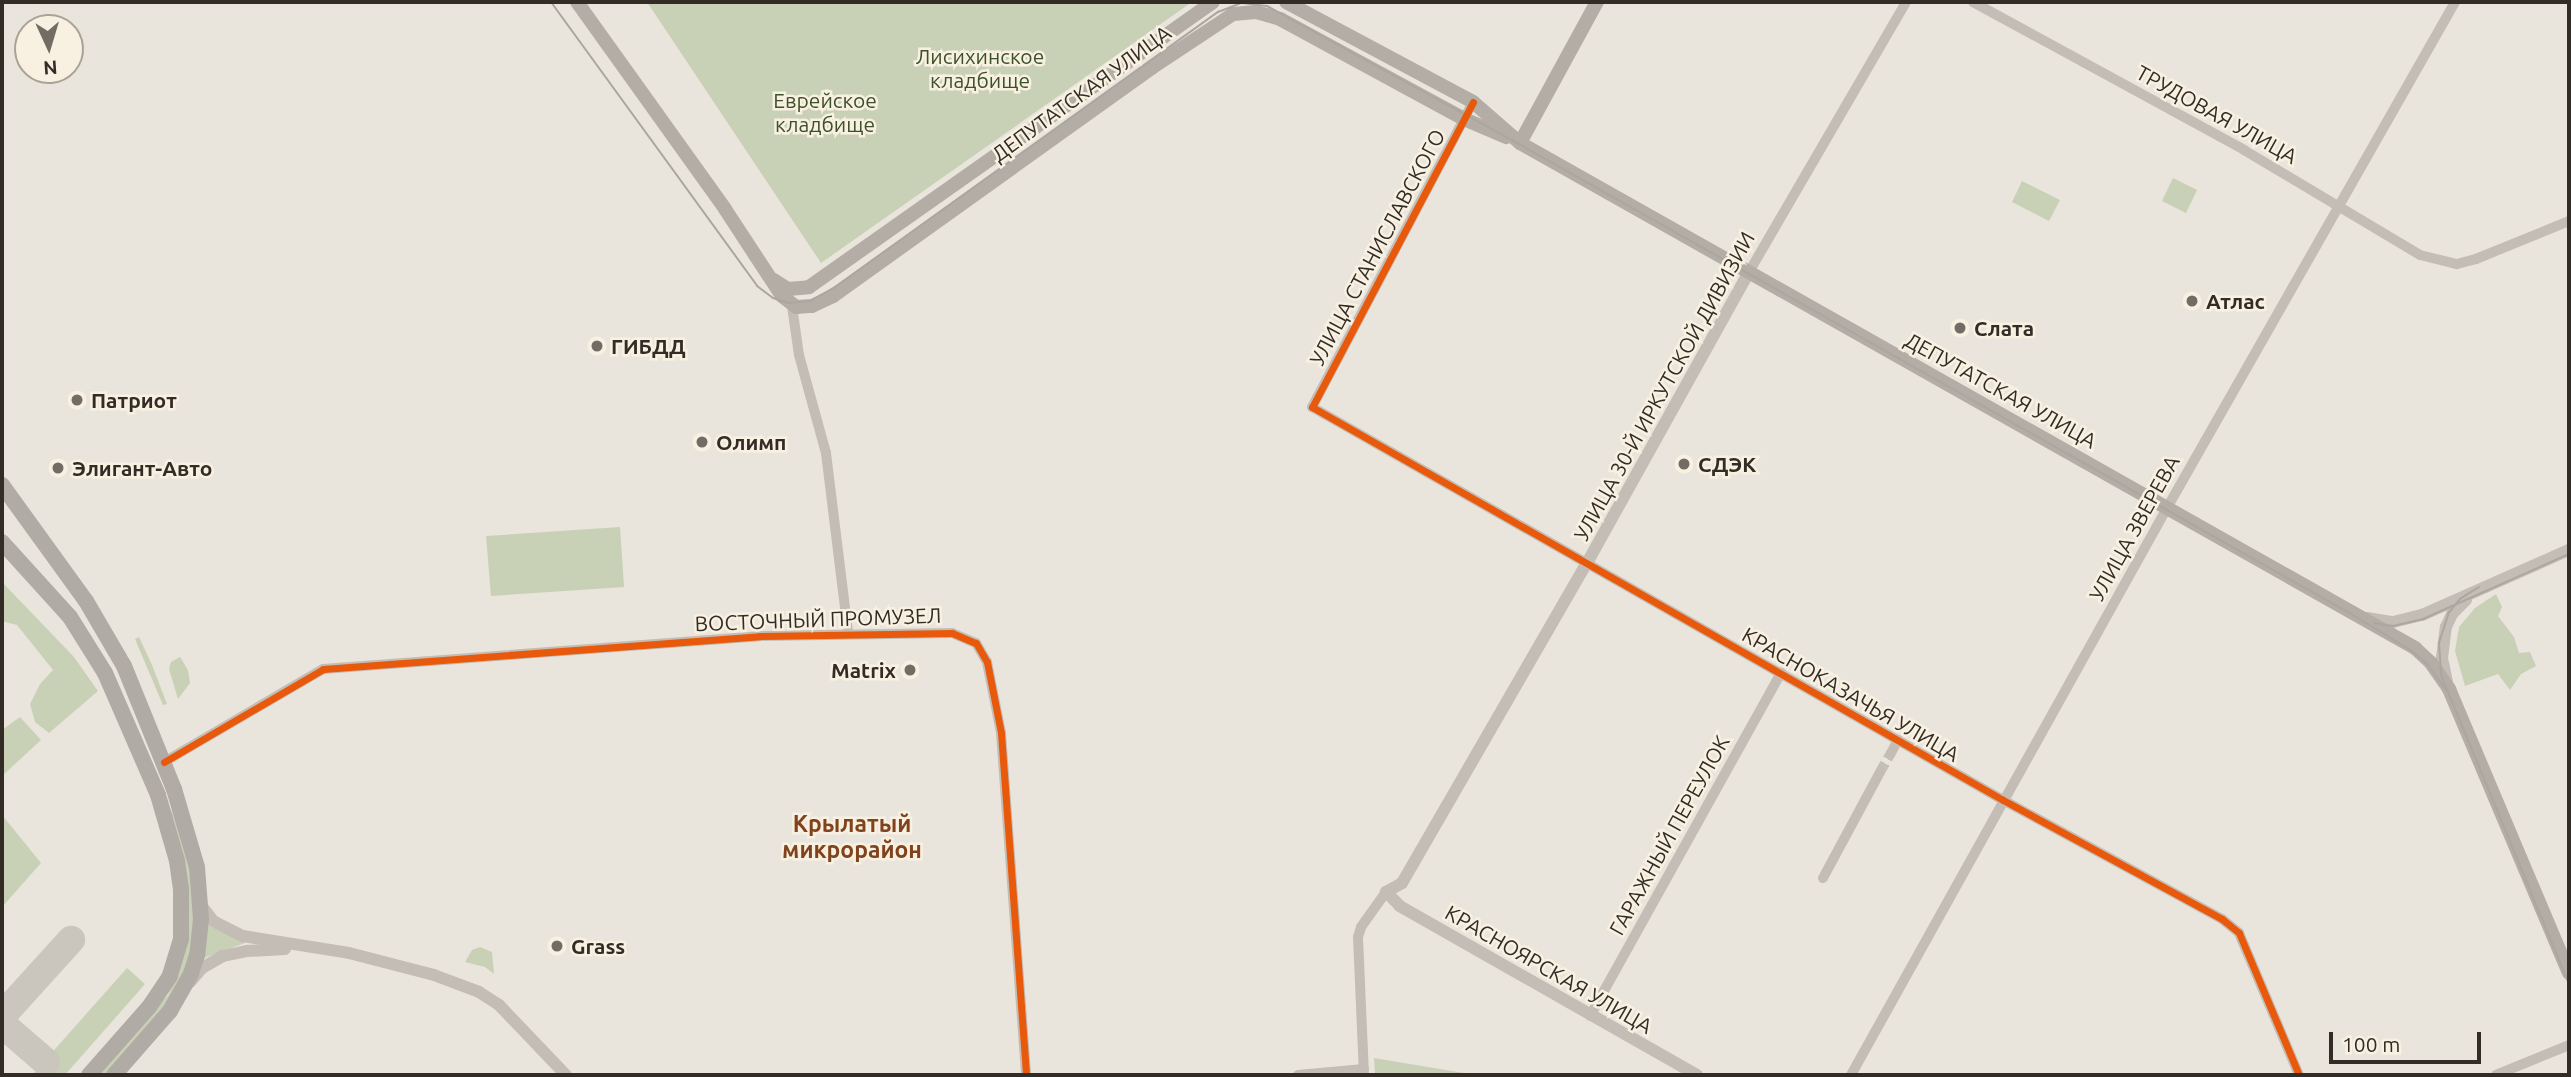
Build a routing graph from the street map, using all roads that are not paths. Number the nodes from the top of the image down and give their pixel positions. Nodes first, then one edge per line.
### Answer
1 (578, 2) edge
2 (1213, 2) edge
3 (1286, 2) edge
4 (1597, 2) edge
5 (1906, 2) edge
6 (1973, 2) edge
7 (2455, 2) edge
8 (1995, 7) edge
9 (1474, 102) junction
10 (1464, 119) junction
11 (1520, 142) junction
12 (2338, 206) junction
13 (2569, 221) edge
14 (1749, 272) junction
15 (773, 281) junction
16 (793, 306) junction
17 (1312, 407) joint
18 (2, 485) edge
19 (2167, 508) junction
20 (2, 542) edge
21 (2569, 551) edge
22 (1587, 564) junction
23 (2481, 590) junction
24 (2352, 611) junction
25 (848, 633) junction
26 (1781, 673) junction
27 (2449, 689) junction
28 (1898, 740) junction
29 (1891, 753) tunnel mouth
30 (164, 762) junction
31 (1880, 772) tunnel mouth
32 (2003, 800) junction
33 (1823, 878) dead end
34 (1386, 892) junction
35 (201, 904) junction
36 (349, 953) junction
37 (2569, 973) edge
38 (186, 987) junction
39 (1590, 1016) junction
40 (2569, 1045) edge
41 (1364, 1072) edge
42 (89, 1075) edge
43 (114, 1075) edge
44 (566, 1075) edge
45 (1026, 1075) edge
46 (1298, 1075) edge
47 (1697, 1075) edge
48 (1851, 1075) edge
49 (2299, 1075) edge
50 (2496, 1075) edge

1 - 15 main road
2 - 15 main road, ДЕПУТАТСКАЯ УЛИЦА
3 - 9 main road, ДЕПУТАТСКАЯ УЛИЦА
4 - 11 main road
5 - 14 street, УЛИЦА 30-Й ИРКУТСКОЙ ДИВИЗИИ
6 - 8 street, ТРУДОВАЯ УЛИЦА
7 - 12 street, УЛИЦА ЗВЕРЕВА
8 - 12 street, ТРУДОВАЯ УЛИЦА
9 - 10 street, УЛИЦА СТАНИСЛАВСКОГО
9 - 11 main road, ДЕПУТАТСКАЯ УЛИЦА
10 - 11 main road, ДЕПУТАТСКАЯ УЛИЦА
10 - 16 main road, ДЕПУТАТСКАЯ УЛИЦА
10 - 17 street, УЛИЦА СТАНИСЛАВСКОГО
11 - 14 main road, ДЕПУТАТСКАЯ УЛИЦА
12 - 13 street, ТРУДОВАЯ УЛИЦА
12 - 19 street, УЛИЦА ЗВЕРЕВА
14 - 19 main road, ДЕПУТАТСКАЯ УЛИЦА
14 - 22 street, УЛИЦА 30-Й ИРКУТСКОЙ ДИВИЗИИ
15 - 16 main road
16 - 25 street
17 - 22 street, КРАСНОКАЗАЧЬЯ УЛИЦА
18 - 30 main road
19 - 24 main road, ДЕПУТАТСКАЯ УЛИЦА
19 - 32 street, УЛИЦА ЗВЕРЕВА
20 - 42 main road
21 - 23 street
22 - 26 street, КРАСНОКАЗАЧЬЯ УЛИЦА
22 - 34 street, УЛИЦА 30-Й ИРКУТСКОЙ ДИВИЗИИ
23 - 24 street
23 - 27 street, ДЕПУТАТСКАЯ УЛИЦА
24 - 27 main road, ДЕПУТАТСКАЯ УЛИЦА
25 - 30 street, ВОСТОЧНЫЙ ПРОМУЗЕЛ
25 - 45 street, ВОСТОЧНЫЙ ПРОМУЗЕЛ
26 - 28 street, КРАСНОКАЗАЧЬЯ УЛИЦА
26 - 39 street, ГАРАЖНЫЙ ПЕРЕУЛОК
27 - 37 main road, ДЕПУТАТСКАЯ УЛИЦА
28 - 29 street
28 - 32 street, КРАСНОКАЗАЧЬЯ УЛИЦА
30 - 35 main road
31 - 33 street
32 - 48 street, УЛИЦА ЗВЕРЕВА
32 - 49 street, КРАСНОКАЗАЧЬЯ УЛИЦА
34 - 39 street, КРАСНОЯРСКАЯ УЛИЦА
34 - 41 street
35 - 36 street
35 - 38 main road
36 - 38 street
36 - 44 street
38 - 43 main road
39 - 47 street, КРАСНОЯРСКАЯ УЛИЦА
40 - 50 street
41 - 46 street

